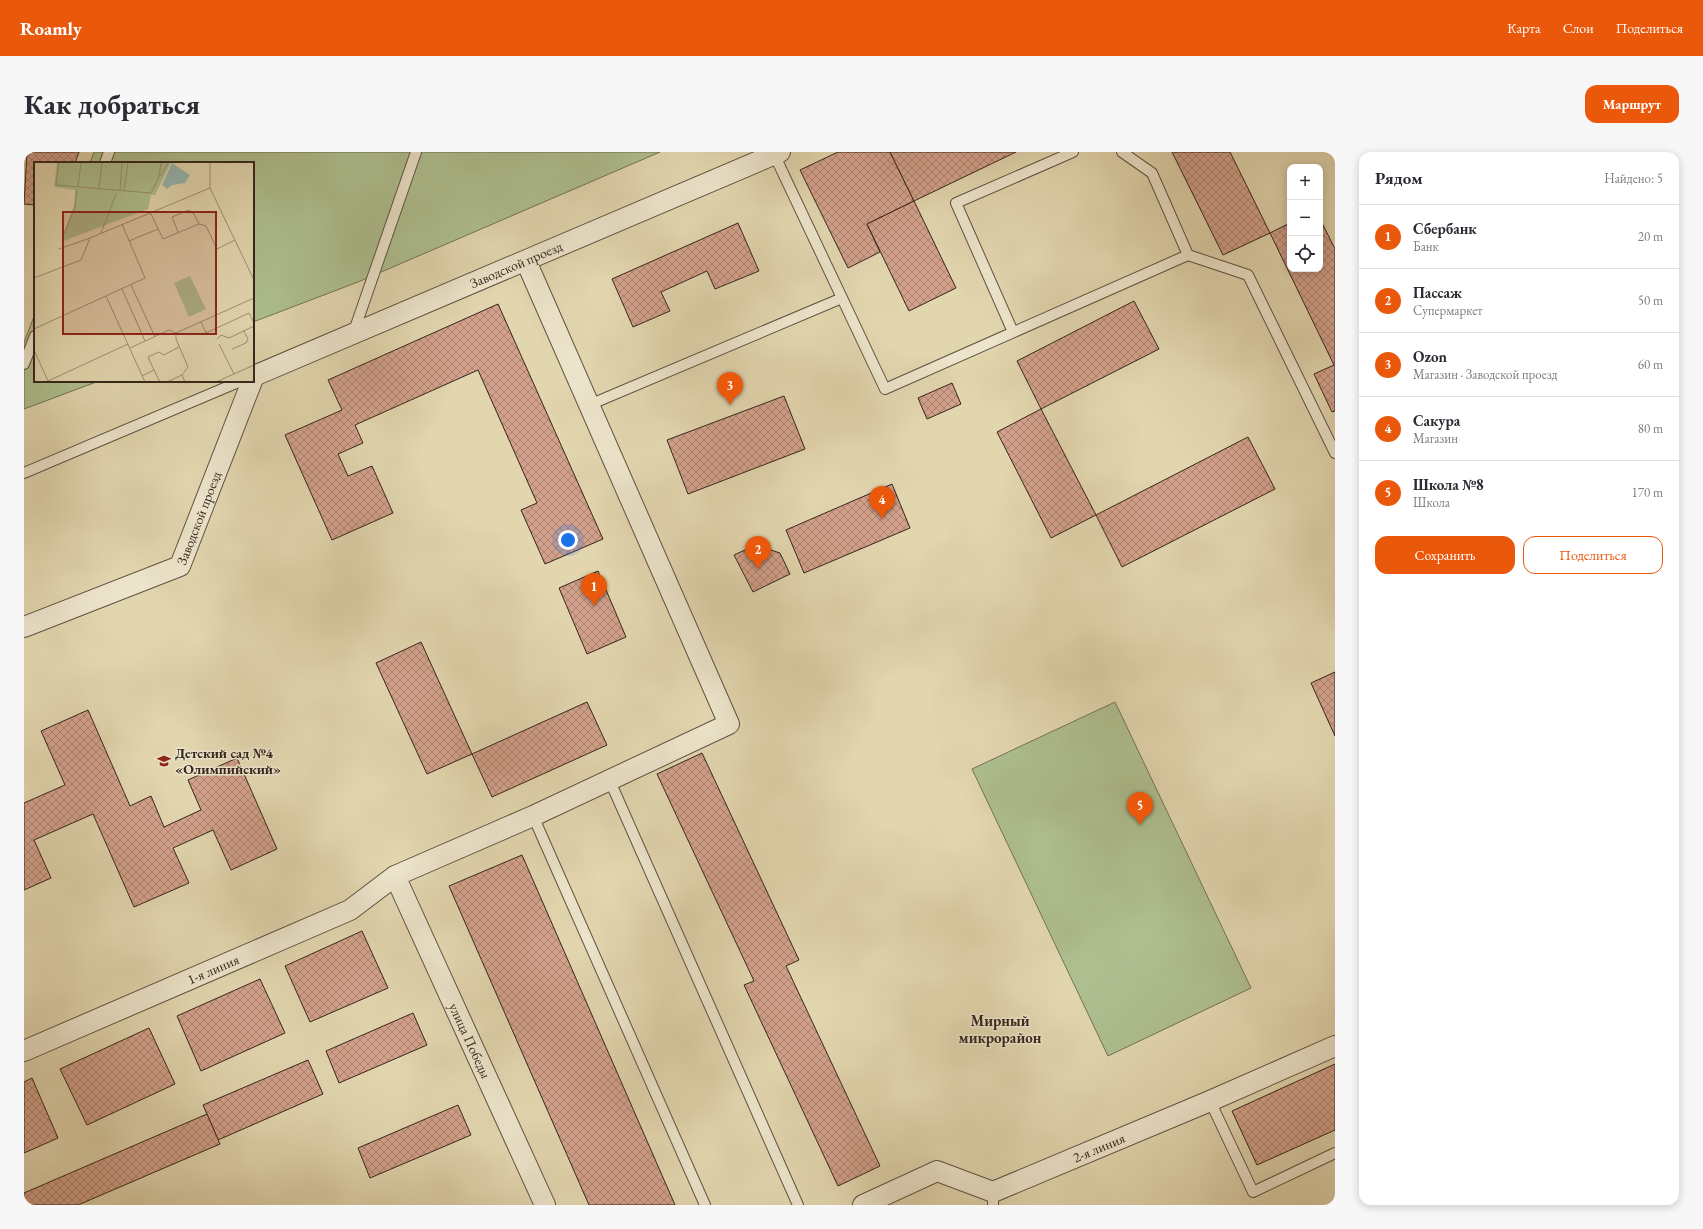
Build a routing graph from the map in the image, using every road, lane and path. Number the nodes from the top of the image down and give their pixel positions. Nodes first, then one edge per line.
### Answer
1 (109, 152) edge
2 (416, 152) edge
3 (1073, 152) edge
4 (1122, 152) edge
5 (777, 153) edge
6 (105, 162) edge
7 (1188, 255) junction
8 (526, 261) junction
9 (842, 298) junction
10 (1013, 332) junction
11 (353, 334) junction
12 (34, 339) edge
13 (24, 364) edge
14 (254, 377) edge
15 (241, 382) edge
16 (249, 382) edge
17 (589, 405) junction
18 (1335, 453) edge
19 (24, 473) edge
20 (24, 627) edge
21 (609, 779) junction
22 (533, 816) junction
23 (395, 876) junction
24 (1335, 1046) edge
25 (24, 1051) edge
26 (1210, 1101) junction
27 (1335, 1153) edge
28 (993, 1199) edge
29 (545, 1205) edge
30 (705, 1205) edge
31 (798, 1205) edge
32 (863, 1205) edge

1 - 6 lane
2 - 11 lane
3 - 10 lane
4 - 7 lane
5 - 8 street, Заводской проезд
5 - 9 lane
7 - 10 lane
7 - 18 lane
8 - 11 street, Заводской проезд
8 - 17 street
9 - 10 lane
9 - 17 lane
11 - 14 street, Заводской проезд
12 - 13 lane
15 - 19 lane
16 - 20 street, Заводской проезд
17 - 21 street, 1-я линия
21 - 22 street, 1-я линия
21 - 31 lane
22 - 23 street, 1-я линия
22 - 30 lane
23 - 25 street, 1-я линия
23 - 29 street, улица Победы
24 - 26 street, 2-я линия
26 - 27 lane
26 - 28 street, 2-я линия
28 - 32 street, 2-я линия

